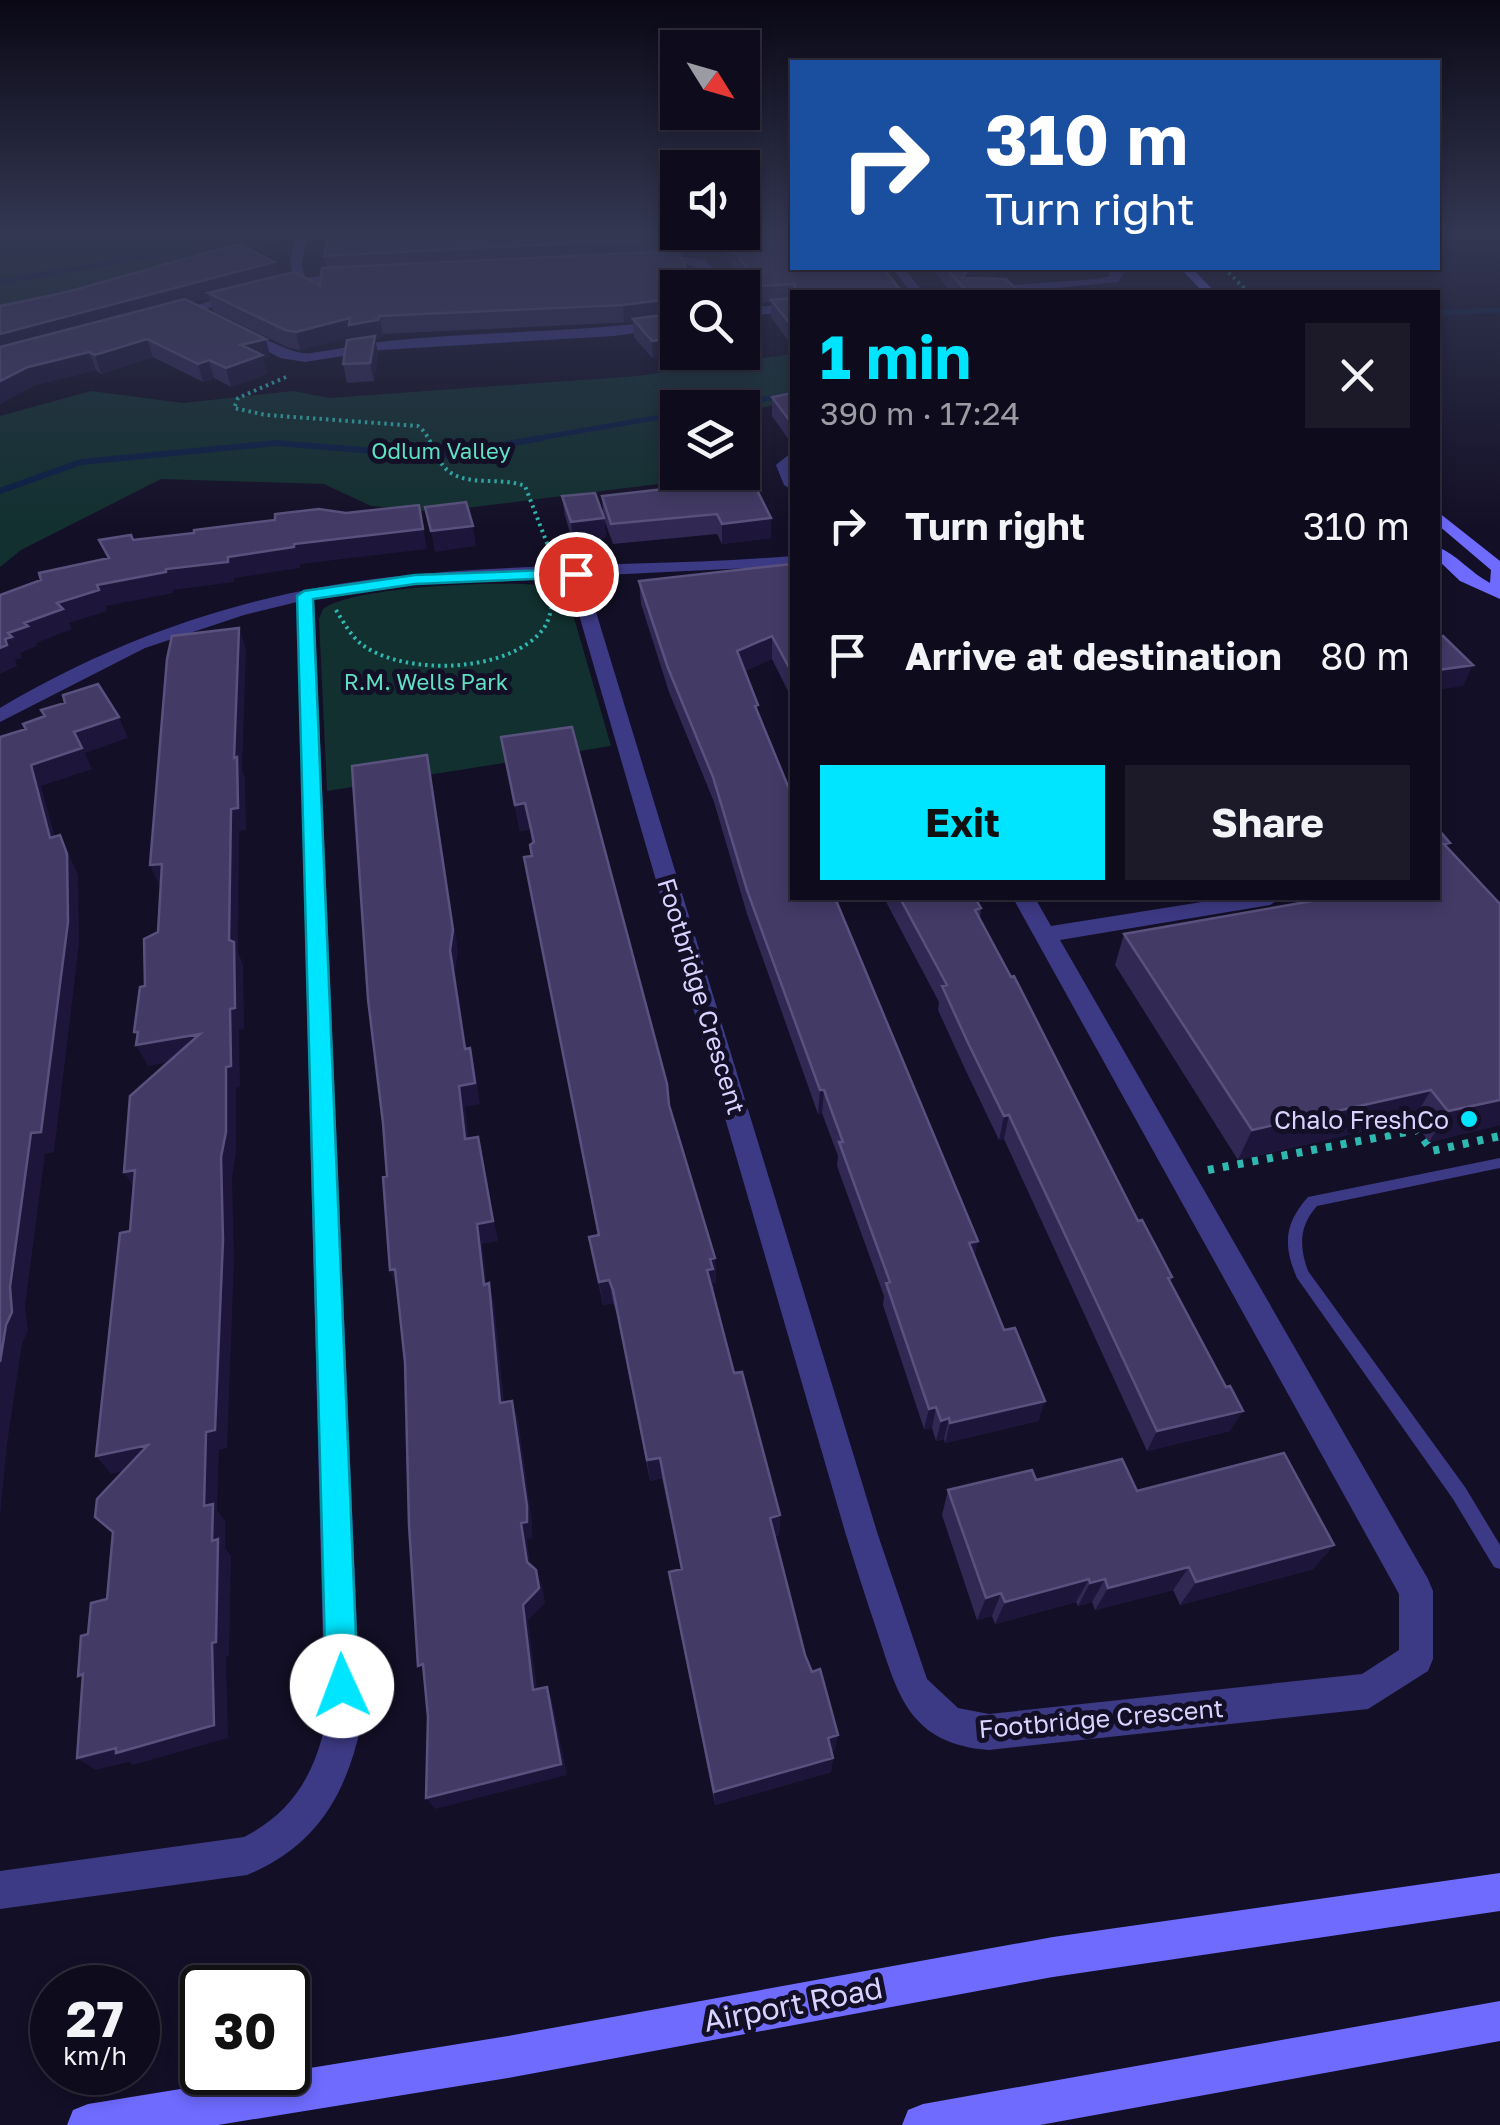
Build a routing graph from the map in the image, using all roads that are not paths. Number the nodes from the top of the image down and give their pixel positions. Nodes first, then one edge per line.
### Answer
1 (237, 331) edge
2 (620, 331) edge
3 (790, 458) edge
4 (790, 480) edge
5 (1440, 519) edge
6 (1440, 554) edge
7 (790, 561) edge
8 (562, 574) junction
9 (1500, 593) edge
10 (319, 600) junction
11 (0, 716) edge
12 (1025, 900) edge
13 (1258, 900) edge
14 (1045, 935) junction
15 (1500, 1163) edge
16 (1500, 1561) edge
17 (0, 1890) edge
18 (1500, 1892) edge
19 (1500, 2021) edge
20 (88, 2125) edge
21 (923, 2125) edge

1 - 2 street
3 - 4 street
5 - 9 main road
6 - 9 main road
7 - 8 street
8 - 10 street
8 - 14 street, Footbridge Crescent
10 - 11 street
10 - 17 street
12 - 14 street, Footbridge Crescent
13 - 14 street
15 - 16 lane
18 - 20 main road, Airport Road
19 - 21 main road

